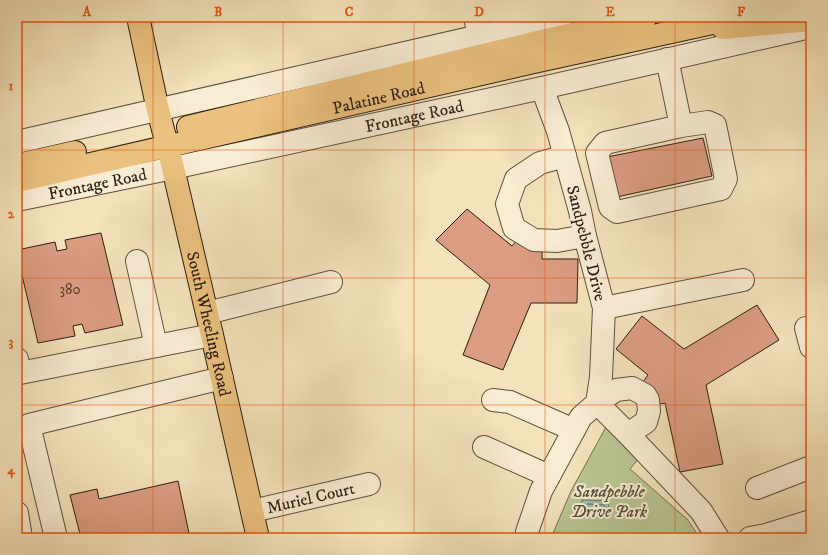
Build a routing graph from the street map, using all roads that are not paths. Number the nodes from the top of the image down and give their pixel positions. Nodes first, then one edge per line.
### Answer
1 (138, 17) edge
2 (562, 17) edge
3 (646, 17) edge
4 (740, 17) edge
5 (811, 20) edge
6 (477, 26) edge
7 (811, 26) edge
8 (666, 33) junction
9 (667, 59) junction
10 (542, 88) junction
11 (158, 110) junction
12 (681, 126) junction
13 (166, 140) junction
14 (17, 142) edge
15 (565, 156) junction
16 (17, 165) edge
17 (173, 168) junction
18 (17, 181) edge
19 (17, 200) edge
20 (585, 236) junction
21 (137, 261) dead end
22 (743, 280) dead end
23 (331, 282) dead end
24 (604, 308) junction
25 (207, 313) junction
26 (212, 335) junction
27 (156, 346) junction
28 (17, 359) edge
29 (222, 378) junction
30 (493, 400) dead end
31 (597, 403) junction
32 (574, 430) junction
33 (628, 434) junction
34 (484, 447) dead end
35 (811, 467) edge
36 (549, 476) junction
37 (369, 484) dead end
38 (756, 488) dead end
39 (252, 511) junction
40 (17, 513) edge
41 (811, 521) edge
42 (22, 538) edge
43 (56, 538) edge
44 (258, 538) edge
45 (527, 538) edge
46 (718, 538) edge
47 (750, 538) edge

1 - 11 main road, South Wheeling Road
2 - 6 street
3 - 13 main road, Palatine Road
4 - 8 main road, Palatine Road
5 - 8 main road
6 - 11 street
7 - 9 street, Frontage Road
8 - 13 main road, Palatine Road
9 - 10 street, Frontage Road
9 - 12 street
10 - 15 street, Sandpebble Drive
10 - 17 street, Frontage Road
11 - 13 main road, South Wheeling Road
11 - 14 street
12 - 12 street
13 - 16 main road, Palatine Road
13 - 17 main road, South Wheeling Road
13 - 18 main road, Palatine Road
15 - 20 street, Sandpebble Drive
15 - 20 street
17 - 19 street, Frontage Road
17 - 25 main road, South Wheeling Road
20 - 24 street, Sandpebble Drive
21 - 27 street
22 - 24 street
23 - 25 street
24 - 31 street, Sandpebble Drive
25 - 26 main road, South Wheeling Road
26 - 27 street
26 - 29 main road, South Wheeling Road
27 - 28 street
29 - 39 main road, South Wheeling Road
29 - 43 street
30 - 32 street
31 - 32 street
31 - 33 street
31 - 33 street
32 - 36 street
33 - 46 street
34 - 36 street
35 - 38 street
36 - 45 street
37 - 39 street, Muriel Court
39 - 44 main road, South Wheeling Road
40 - 42 street
41 - 47 street

